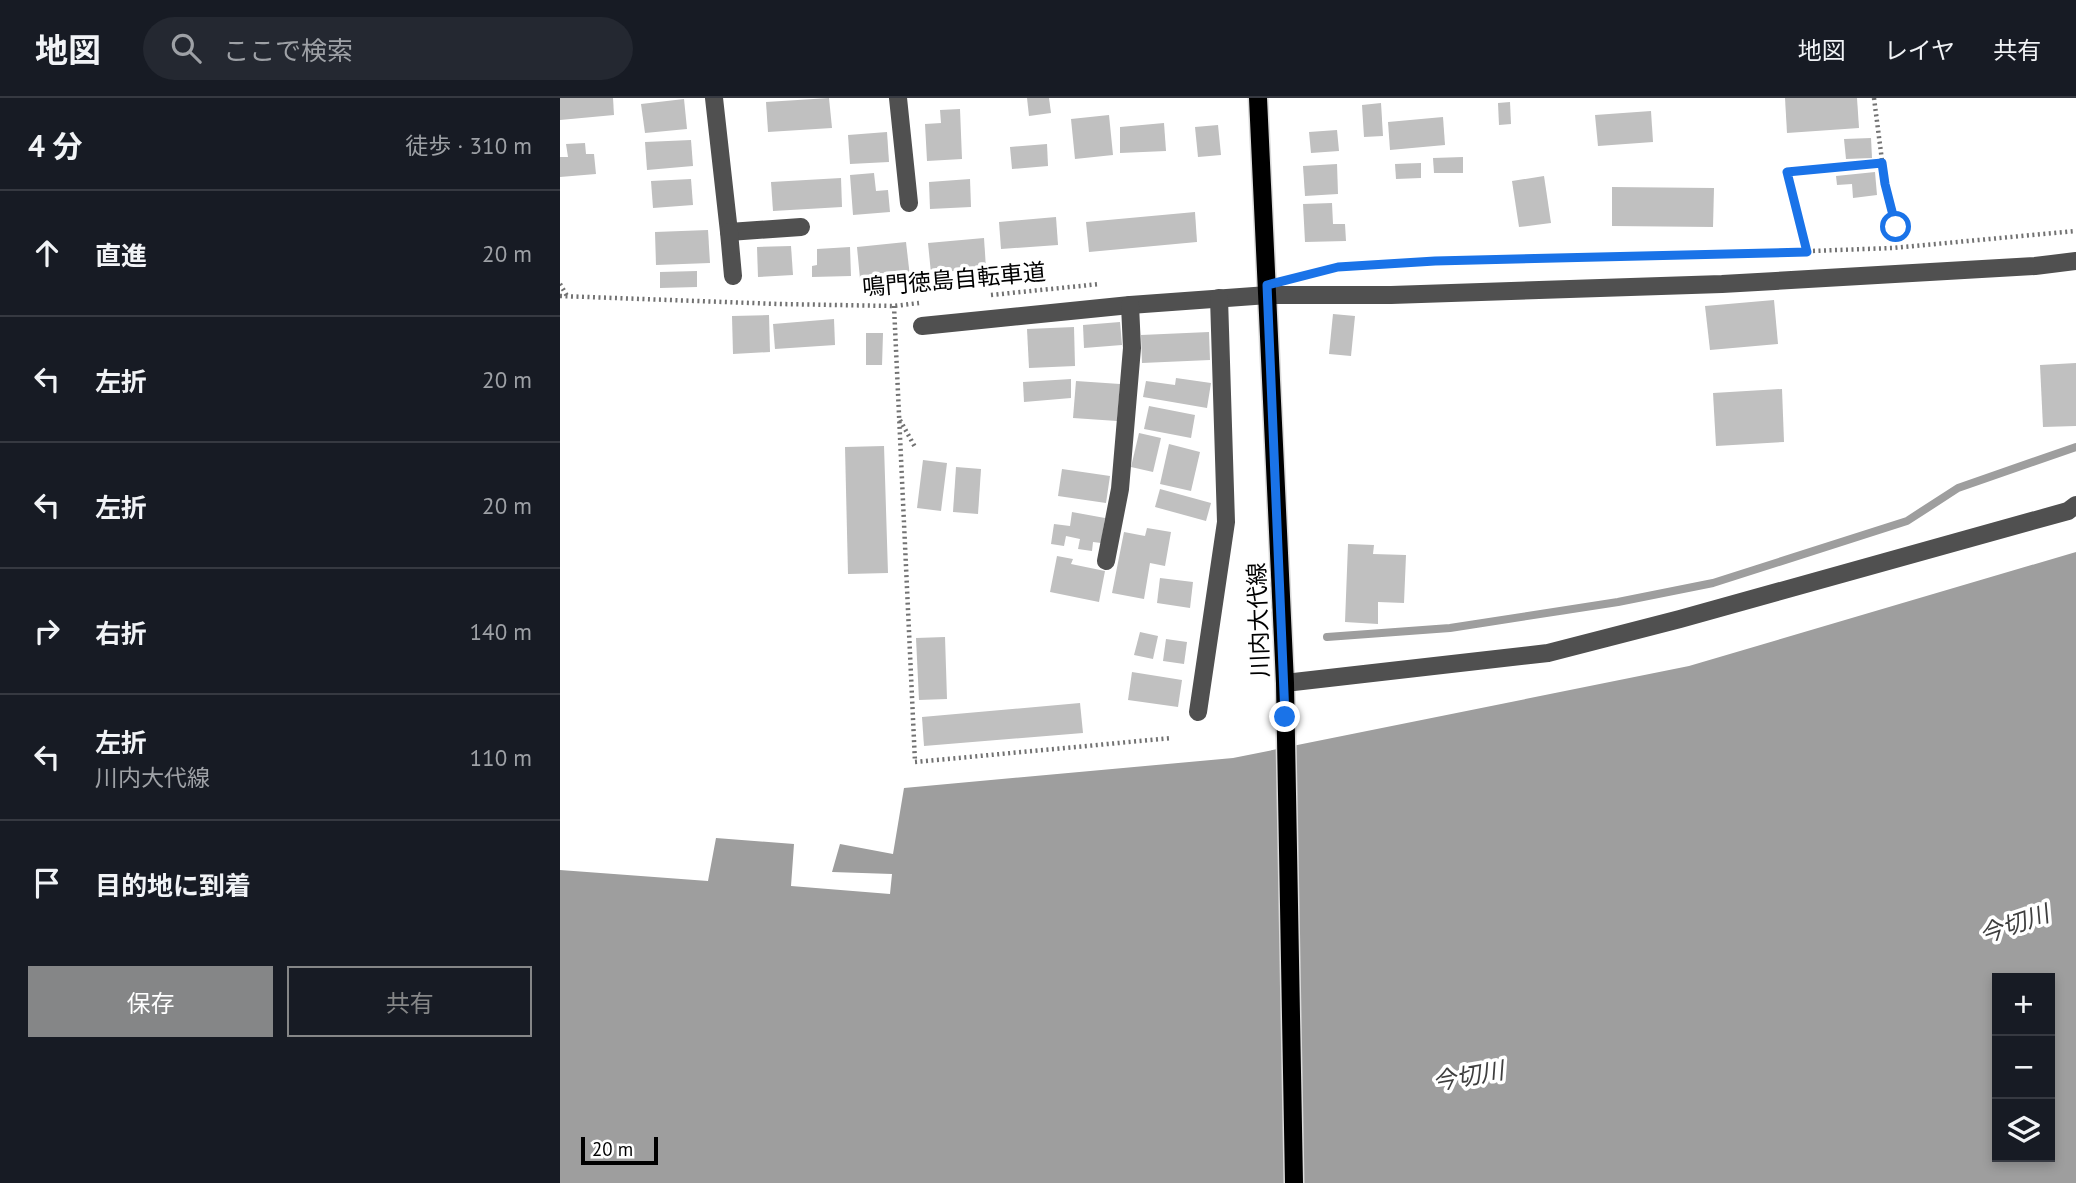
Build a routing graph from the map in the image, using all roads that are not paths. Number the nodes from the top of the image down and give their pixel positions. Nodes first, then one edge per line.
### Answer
1 (714, 98) edge
2 (898, 98) edge
3 (1258, 98) edge
4 (909, 203) dead end
5 (801, 227) dead end
6 (729, 232) junction
7 (2076, 261) edge
8 (733, 276) dead end
9 (1268, 295) junction
10 (1219, 298) junction
11 (1130, 305) junction
12 (922, 326) dead end
13 (2076, 505) edge
14 (1106, 561) dead end
15 (1285, 683) junction
16 (1198, 712) dead end
17 (1294, 1183) edge

1 - 6 street
2 - 4 street
3 - 9 main road, 川内大代線
5 - 6 street
6 - 8 street
7 - 9 street
9 - 10 street
9 - 15 main road, 川内大代線
10 - 11 street
10 - 16 street
11 - 12 street
11 - 14 street
13 - 15 street
15 - 17 main road, 川内大代線

